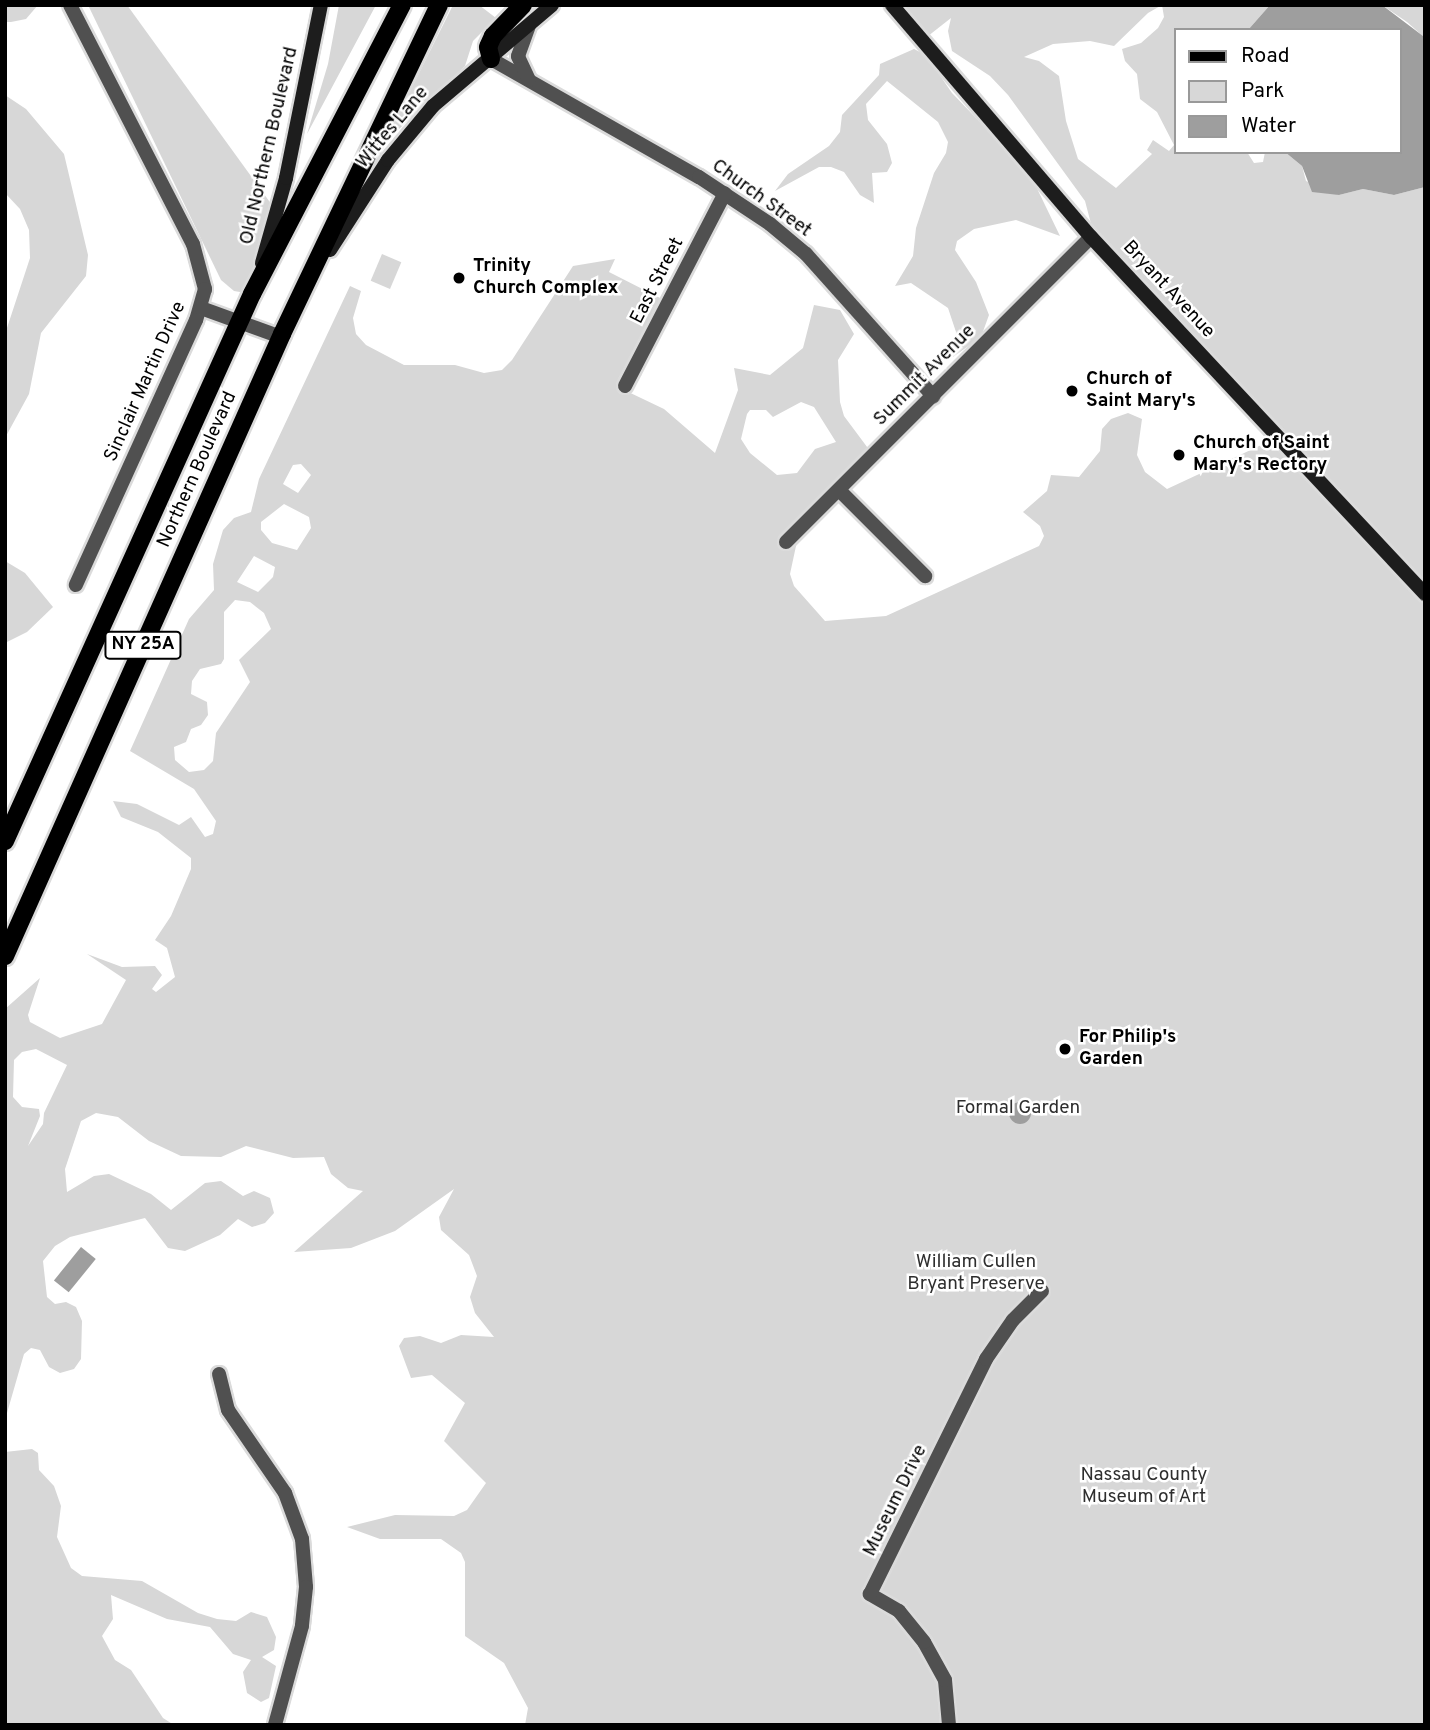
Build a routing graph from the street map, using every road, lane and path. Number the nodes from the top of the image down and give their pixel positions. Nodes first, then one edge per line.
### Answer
1 (70, 5) edge
2 (321, 5) edge
3 (402, 5) edge
4 (439, 5) edge
5 (523, 5) edge
6 (552, 5) edge
7 (892, 5) edge
8 (529, 26) junction
9 (491, 59) junction
10 (530, 81) junction
11 (724, 193) junction
12 (1091, 237) junction
13 (252, 294) junction
14 (296, 305) junction
15 (201, 307) junction
16 (240, 321) junction
17 (281, 337) junction
18 (625, 386) dead end
19 (933, 396) junction
20 (839, 489) junction
21 (786, 542) dead end
22 (925, 576) dead end
23 (76, 585) dead end
24 (1425, 594) edge
25 (5, 841) edge
26 (5, 956) edge
27 (1042, 1291) dead end
28 (219, 1374) dead end
29 (275, 1725) edge
30 (949, 1725) edge

1 - 15 street, Sinclair Martin Drive
2 - 13 main road, Old Northern Boulevard
3 - 13 main road, Northern Boulevard / NY 25A
4 - 14 main road, Northern Boulevard / NY 25A
5 - 9 main road
6 - 8 main road, Wittes Lane
7 - 12 main road, Bryant Avenue
8 - 9 main road, Wittes Lane
8 - 10 street
9 - 10 street, Church Street
9 - 14 main road, Wittes Lane
10 - 11 street, Church Street
11 - 18 street, East Street
11 - 19 street, Church Street
12 - 19 street, Summit Avenue
12 - 24 main road, Bryant Avenue
13 - 16 main road, Northern Boulevard / NY 25A
14 - 17 main road, Northern Boulevard / NY 25A
15 - 16 street
15 - 23 street, Sinclair Martin Drive
16 - 17 street
16 - 25 main road, Northern Boulevard / NY 25A
17 - 26 main road, Northern Boulevard / NY 25A
19 - 20 street, Summit Avenue
20 - 21 street, Summit Avenue
20 - 22 street
27 - 30 street, Museum Drive
28 - 29 street

